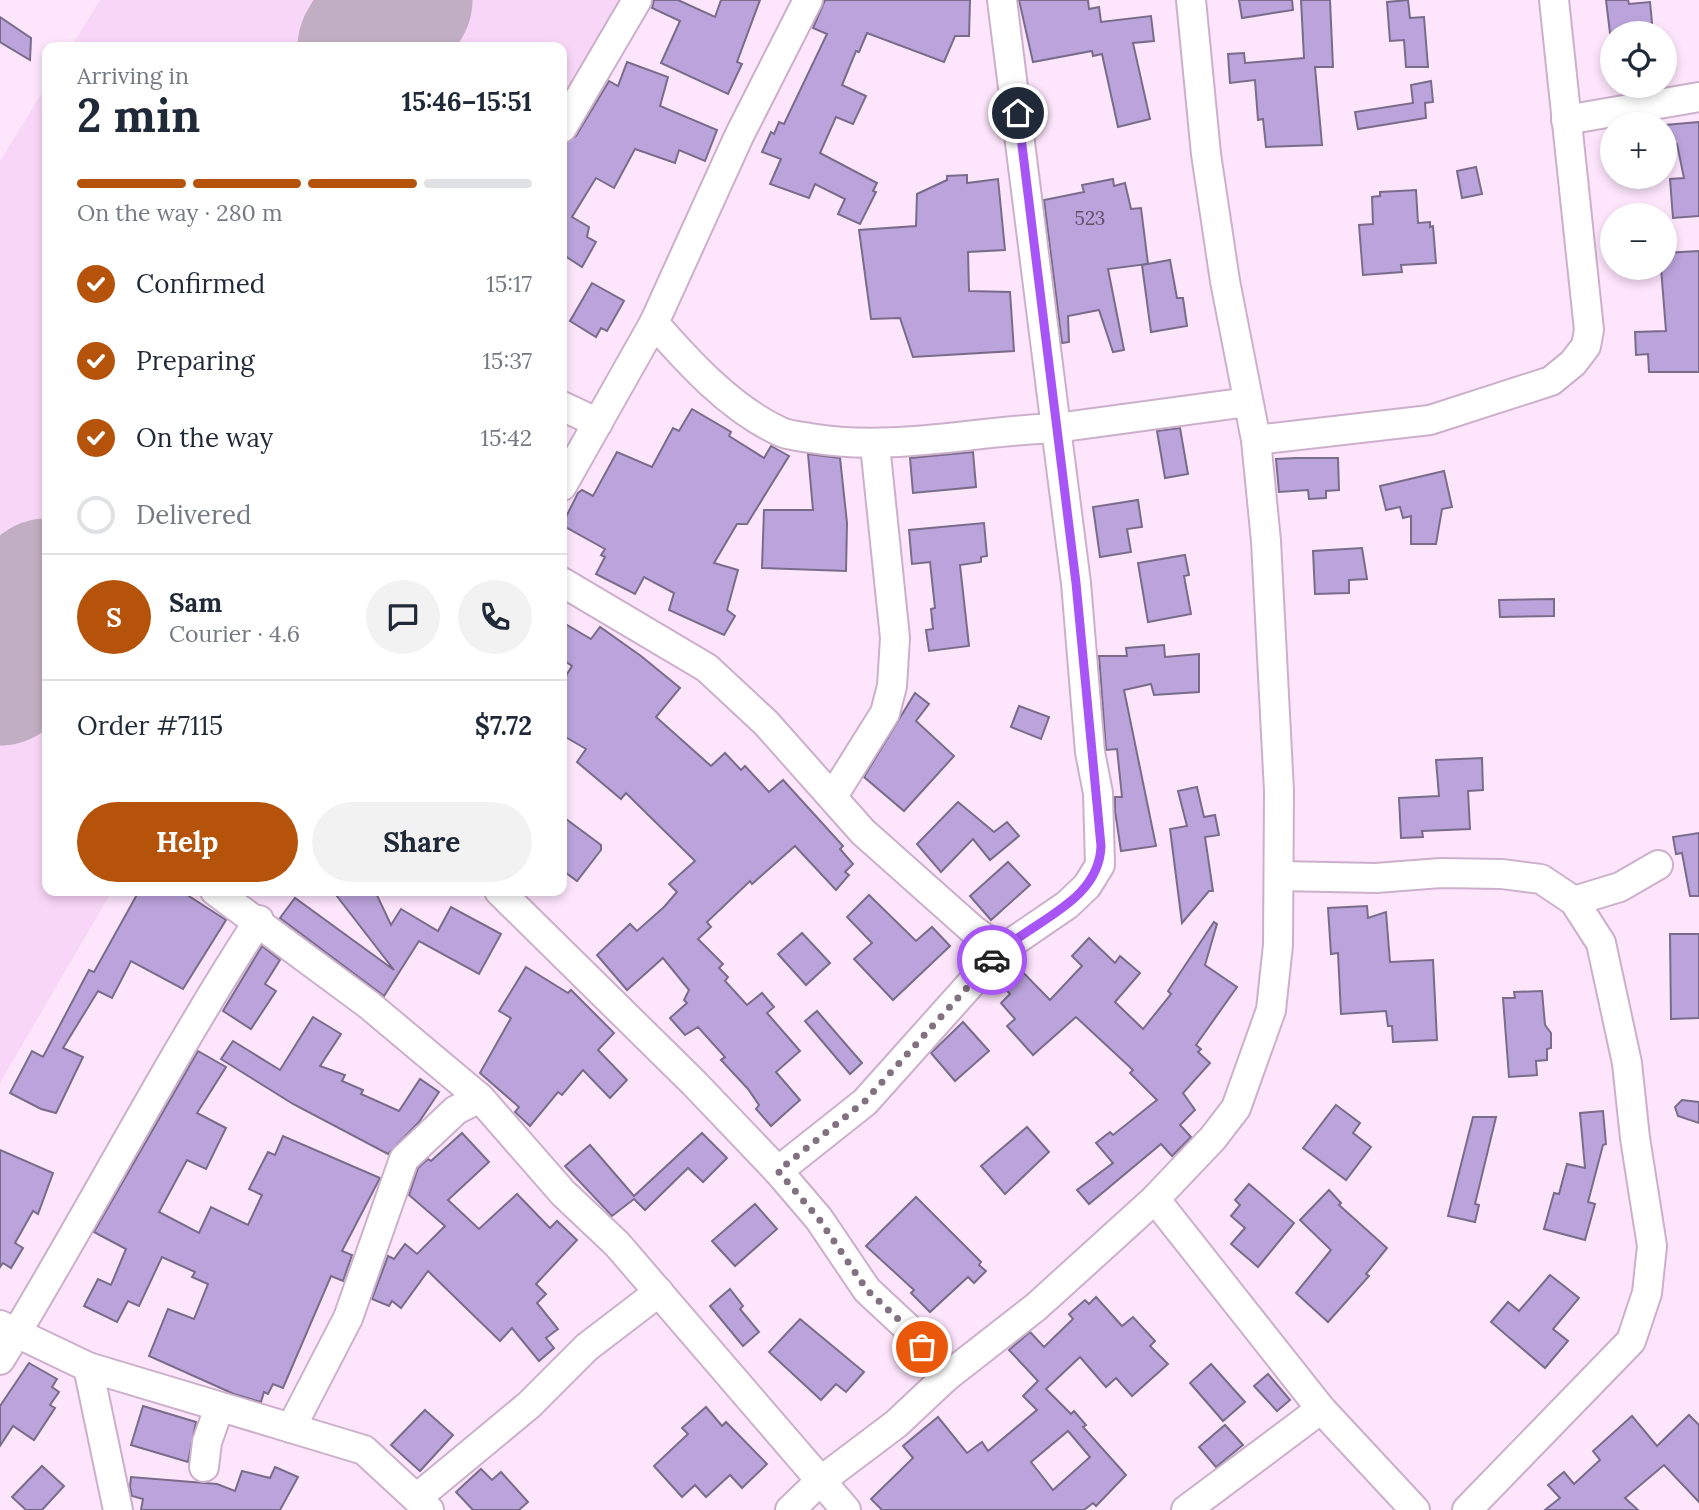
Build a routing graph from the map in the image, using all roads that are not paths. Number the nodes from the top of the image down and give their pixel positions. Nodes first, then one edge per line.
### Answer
1 (637, 0) edge
2 (808, 0) edge
3 (1002, 0) edge
4 (1191, 0) edge
5 (1554, 0) edge
6 (1699, 97) edge
7 (567, 119) edge
8 (1566, 120) junction
9 (654, 323) junction
10 (1248, 402) junction
11 (567, 408) edge
12 (598, 423) junction
13 (1056, 428) junction
14 (1256, 440) junction
15 (875, 445) junction
16 (567, 477) edge
17 (567, 585) edge
18 (833, 796) junction
19 (1658, 865) dead end
20 (1279, 876) junction
21 (223, 896) edge
22 (504, 896) edge
23 (1574, 901) junction
24 (259, 920) junction
25 (1001, 950) junction
26 (480, 1098) junction
27 (778, 1171) junction
28 (1155, 1199) junction
29 (659, 1292) junction
30 (8, 1330) edge
31 (0, 1360) edge
32 (89, 1367) junction
33 (945, 1377) junction
34 (219, 1408) junction
35 (1321, 1409) junction
36 (291, 1428) junction
37 (204, 1467) dead end
38 (819, 1482) junction
39 (424, 1504) edge
40 (118, 1510) edge
41 (790, 1510) edge
42 (846, 1510) edge
43 (1186, 1510) edge
44 (1415, 1510) edge
45 (1467, 1510) edge

1 - 7 street
2 - 9 street
3 - 13 street
4 - 10 street
5 - 8 street
6 - 8 street
8 - 14 street
9 - 12 street
9 - 15 street
10 - 13 street
10 - 14 street
11 - 12 street
12 - 16 street
13 - 15 street
13 - 25 street
14 - 20 street
15 - 18 street
17 - 18 street
18 - 25 street
19 - 23 street
20 - 23 street
20 - 28 street
21 - 24 street
22 - 27 street
23 - 45 street
24 - 26 street
24 - 30 street
25 - 27 street
26 - 29 street
26 - 36 street
27 - 33 street
28 - 33 street
28 - 35 street
29 - 38 street
29 - 39 street
30 - 31 street
30 - 32 street
32 - 34 street
32 - 40 street
33 - 38 street
34 - 36 street
34 - 37 street
35 - 43 street
35 - 44 street
36 - 39 street
38 - 41 street
38 - 42 street

